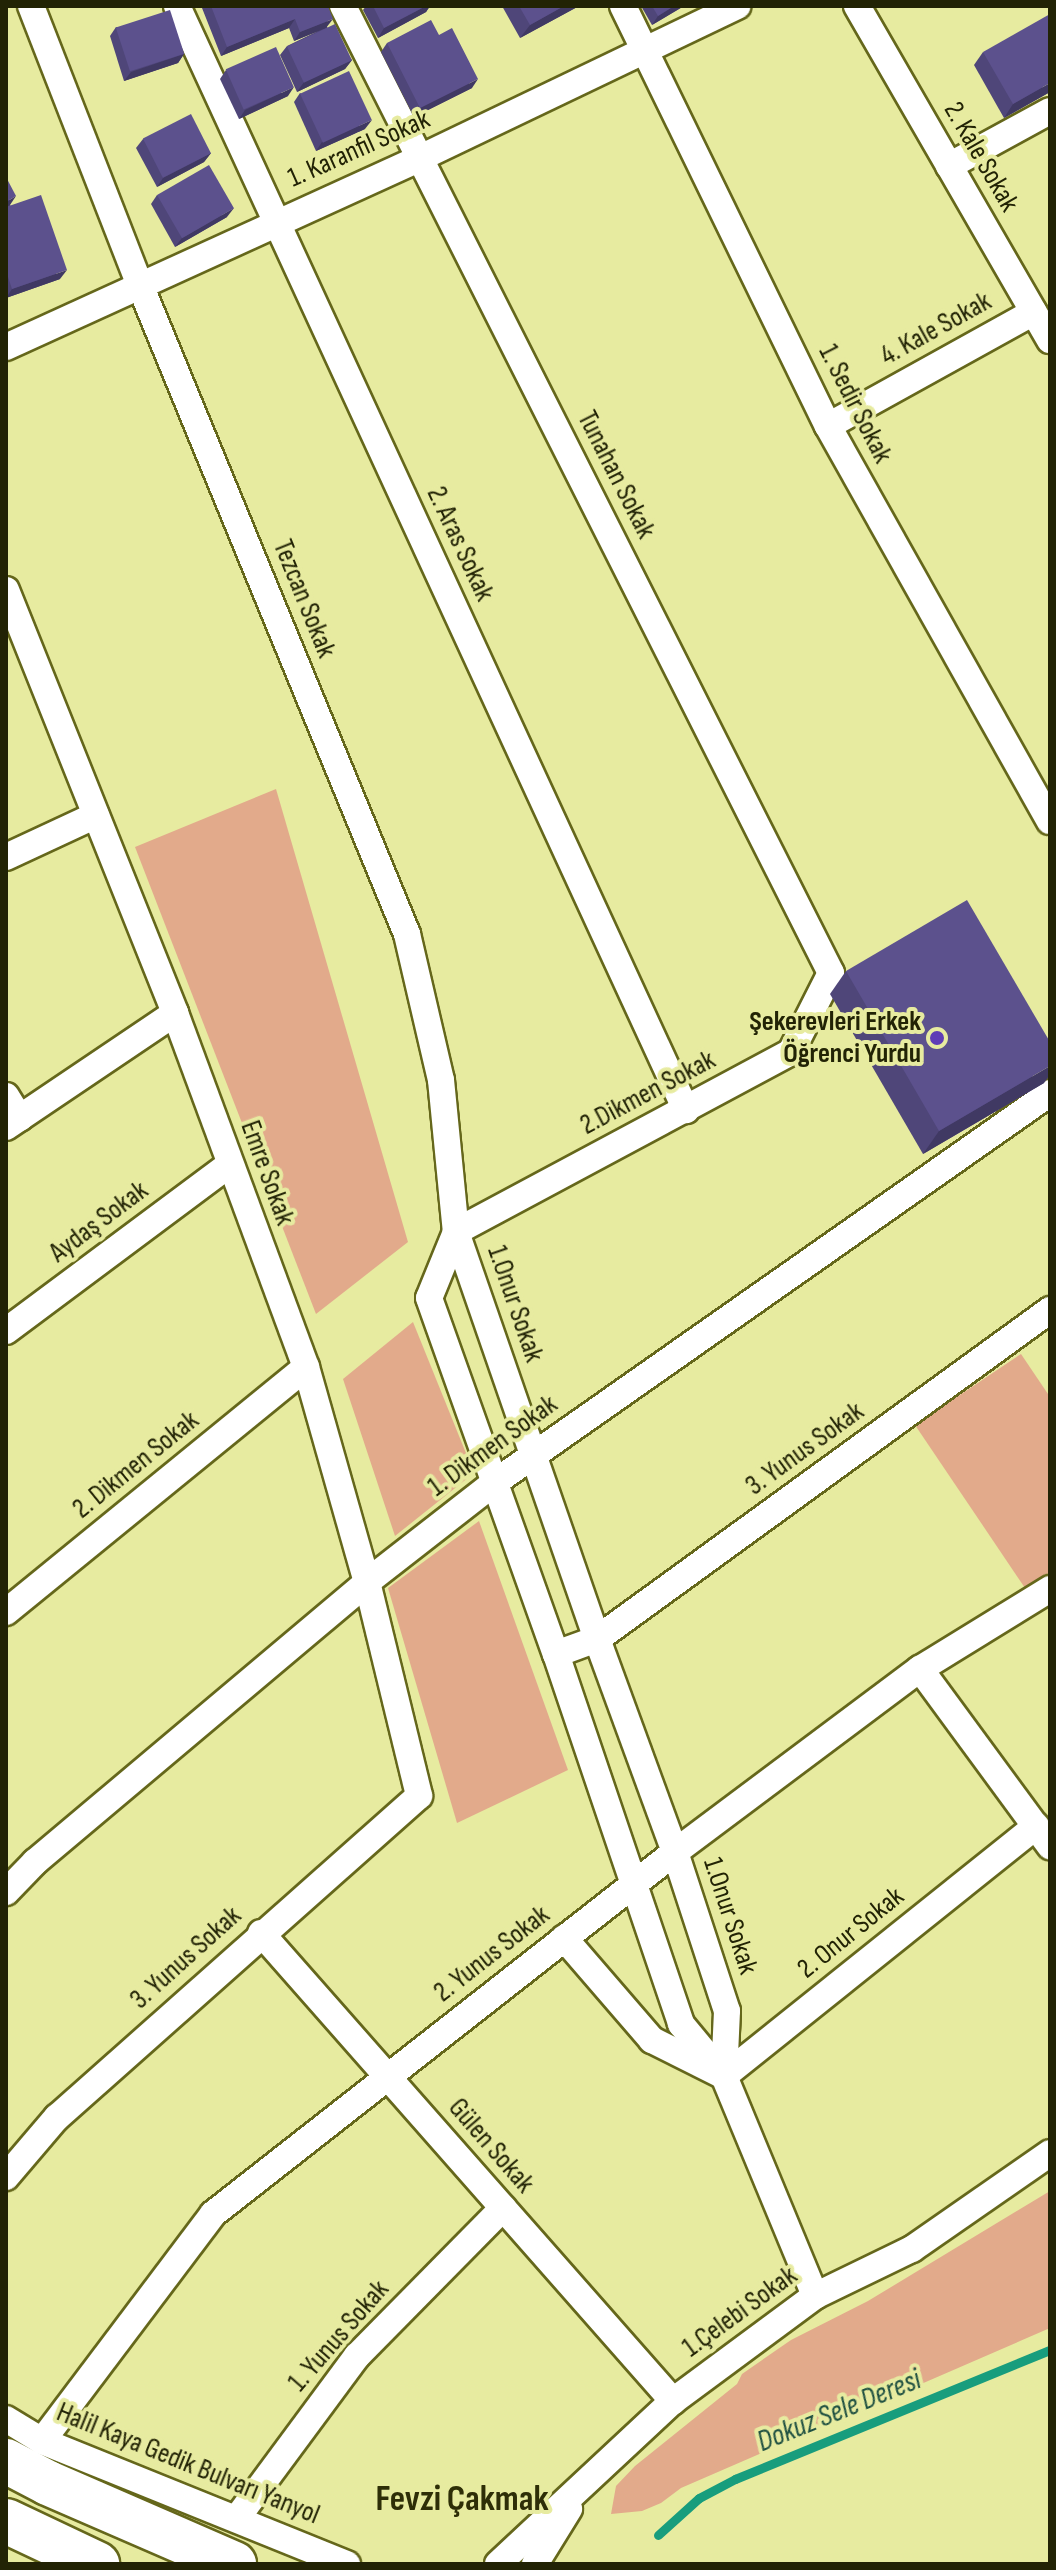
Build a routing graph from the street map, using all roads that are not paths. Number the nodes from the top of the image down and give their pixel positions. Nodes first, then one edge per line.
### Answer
1 (31, 6) edge
2 (177, 6) edge
3 (343, 6) edge
4 (623, 6) edge
5 (737, 6) edge
6 (857, 6) edge
7 (646, 52) junction
8 (1050, 111) edge
9 (420, 158) junction
10 (949, 166) junction
11 (276, 221) junction
12 (140, 285) junction
13 (1034, 312) junction
14 (1050, 340) edge
15 (6, 347) edge
16 (828, 426) junction
17 (6, 590) edge
18 (96, 815) junction
19 (1050, 821) edge
20 (6, 857) edge
21 (831, 973) joint
22 (175, 1013) junction
23 (1050, 1093) edge
24 (686, 1110) junction
25 (11, 1113) edge
26 (229, 1165) junction
27 (456, 1232) junction
28 (1045, 1324) edge
29 (6, 1331) edge
30 (306, 1367) junction
31 (534, 1454) junction
32 (494, 1483) junction
33 (367, 1582) junction
34 (1050, 1589) edge
35 (6, 1612) edge
36 (597, 1639) junction
37 (556, 1654) junction
38 (920, 1669) junction
39 (419, 1796) joint
40 (1043, 1836) edge
41 (675, 1852) junction
42 (634, 1884) junction
43 (6, 1892) edge
44 (261, 1933) junction
45 (564, 1938) junction
46 (724, 2076) junction
47 (388, 2077) junction
48 (1050, 2153) edge
49 (6, 2177) edge
50 (503, 2208) junction
51 (815, 2296) junction
52 (673, 2401) junction
53 (6, 2419) edge
54 (24, 2451) edge
55 (590, 2476) junction
56 (237, 2518) junction
57 (8, 2526) edge
58 (97, 2564) edge
59 (234, 2564) edge
60 (347, 2564) edge
61 (498, 2564) edge
62 (535, 2564) edge

1 - 12 street, Tezcan Sokak
2 - 11 street, 2. Aras Sokak
3 - 9 street, Tunahan Sokak
4 - 7 street, 1. Sedir Sokak
5 - 7 street, 1. Karanfil Sokak
6 - 10 street, 2. Kale Sokak
7 - 9 street, 1. Karanfil Sokak
7 - 16 street, 1. Sedir Sokak
8 - 10 street
9 - 11 street, 1. Karanfil Sokak
9 - 21 street, Tunahan Sokak
10 - 13 street, 2. Kale Sokak
11 - 12 street, 1. Karanfil Sokak
11 - 24 street, 2. Aras Sokak
12 - 15 street, 1. Karanfil Sokak
12 - 27 street, Tezcan Sokak
13 - 14 street, 2. Kale Sokak
13 - 16 street, 4. Kale Sokak
16 - 19 street, 1. Sedir Sokak
17 - 18 street, Emre Sokak
18 - 20 street
18 - 22 street, Emre Sokak
21 - 24 street, 2.Dikmen Sokak
22 - 25 street
22 - 26 street, Emre Sokak
23 - 31 street, 1. Dikmen Sokak
24 - 27 street, 2.Dikmen Sokak
26 - 29 street, Aydaş Sokak
26 - 30 street, Emre Sokak
27 - 31 street, 1.Onur Sokak
27 - 32 street, 1.Onur Sokak
28 - 36 street, 3. Yunus Sokak
30 - 33 street, Emre Sokak
30 - 35 street, 2. Dikmen Sokak
31 - 32 street, 1. Dikmen Sokak
31 - 36 street, 1.Onur Sokak
32 - 33 street, 1. Dikmen Sokak
32 - 37 street, 1.Onur Sokak
33 - 39 street, Emre Sokak
33 - 43 street, 1. Dikmen Sokak
34 - 38 street, 2. Yunus Sokak
36 - 37 street, 3. Yunus Sokak
36 - 41 street, 1.Onur Sokak
37 - 42 street, 1.Onur Sokak
38 - 40 street
38 - 41 street, 2. Yunus Sokak
39 - 44 street, 3. Yunus Sokak
40 - 46 street, 2. Onur Sokak
41 - 42 street, 2. Yunus Sokak
41 - 46 street, 1.Onur Sokak
42 - 45 street, 2. Yunus Sokak
42 - 46 street, 1.Onur Sokak
44 - 47 street, Gülen Sokak
44 - 49 street, 3. Yunus Sokak
45 - 46 street
45 - 47 street, 2. Yunus Sokak
46 - 51 street, 1.Onur Sokak
47 - 50 street, Gülen Sokak
47 - 54 street, 2. Yunus Sokak
48 - 51 street, 1.Çelebi Sokak
50 - 52 street, Gülen Sokak
50 - 56 street, 1. Yunus Sokak
51 - 52 street, 1.Çelebi Sokak
52 - 55 street, 1.Çelebi Sokak
53 - 54 street, Halil Kaya Gedik Bulvarı Yanyol
54 - 56 street, Halil Kaya Gedik Bulvarı Yanyol
54 - 59 highway
55 - 61 street, 1.Çelebi Sokak
55 - 62 street
56 - 60 street, Halil Kaya Gedik Bulvarı Yanyol
57 - 58 highway

